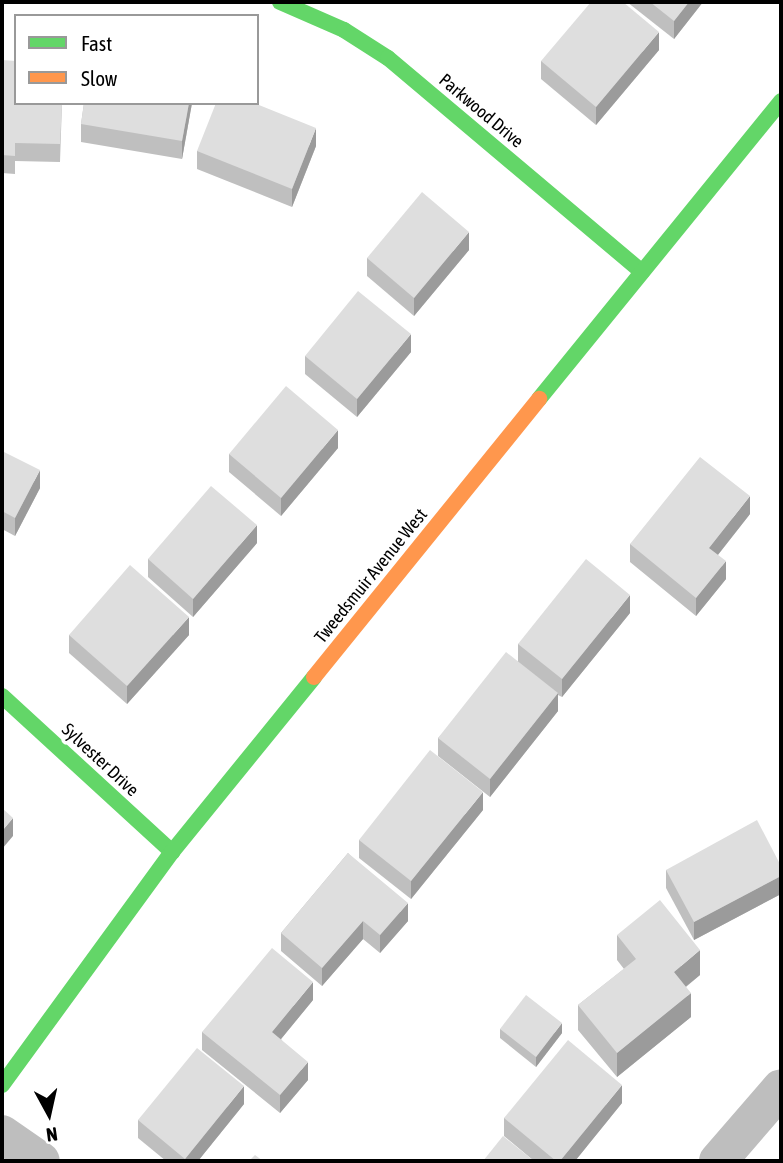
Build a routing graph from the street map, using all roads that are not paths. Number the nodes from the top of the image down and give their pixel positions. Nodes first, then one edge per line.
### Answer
1 (280, 2) edge
2 (781, 101) edge
3 (642, 272) junction
4 (2, 696) edge
5 (173, 852) junction
6 (2, 1085) edge
7 (781, 1088) edge
8 (2, 1135) edge
9 (41, 1161) edge
10 (718, 1161) edge

1 - 3 street, Parkwood Drive
2 - 3 street, Tweedsmuir Avenue West
3 - 5 street, Tweedsmuir Avenue West
4 - 5 street, Sylvester Drive
5 - 6 street, Tweedsmuir Avenue West
7 - 10 street
8 - 9 street

